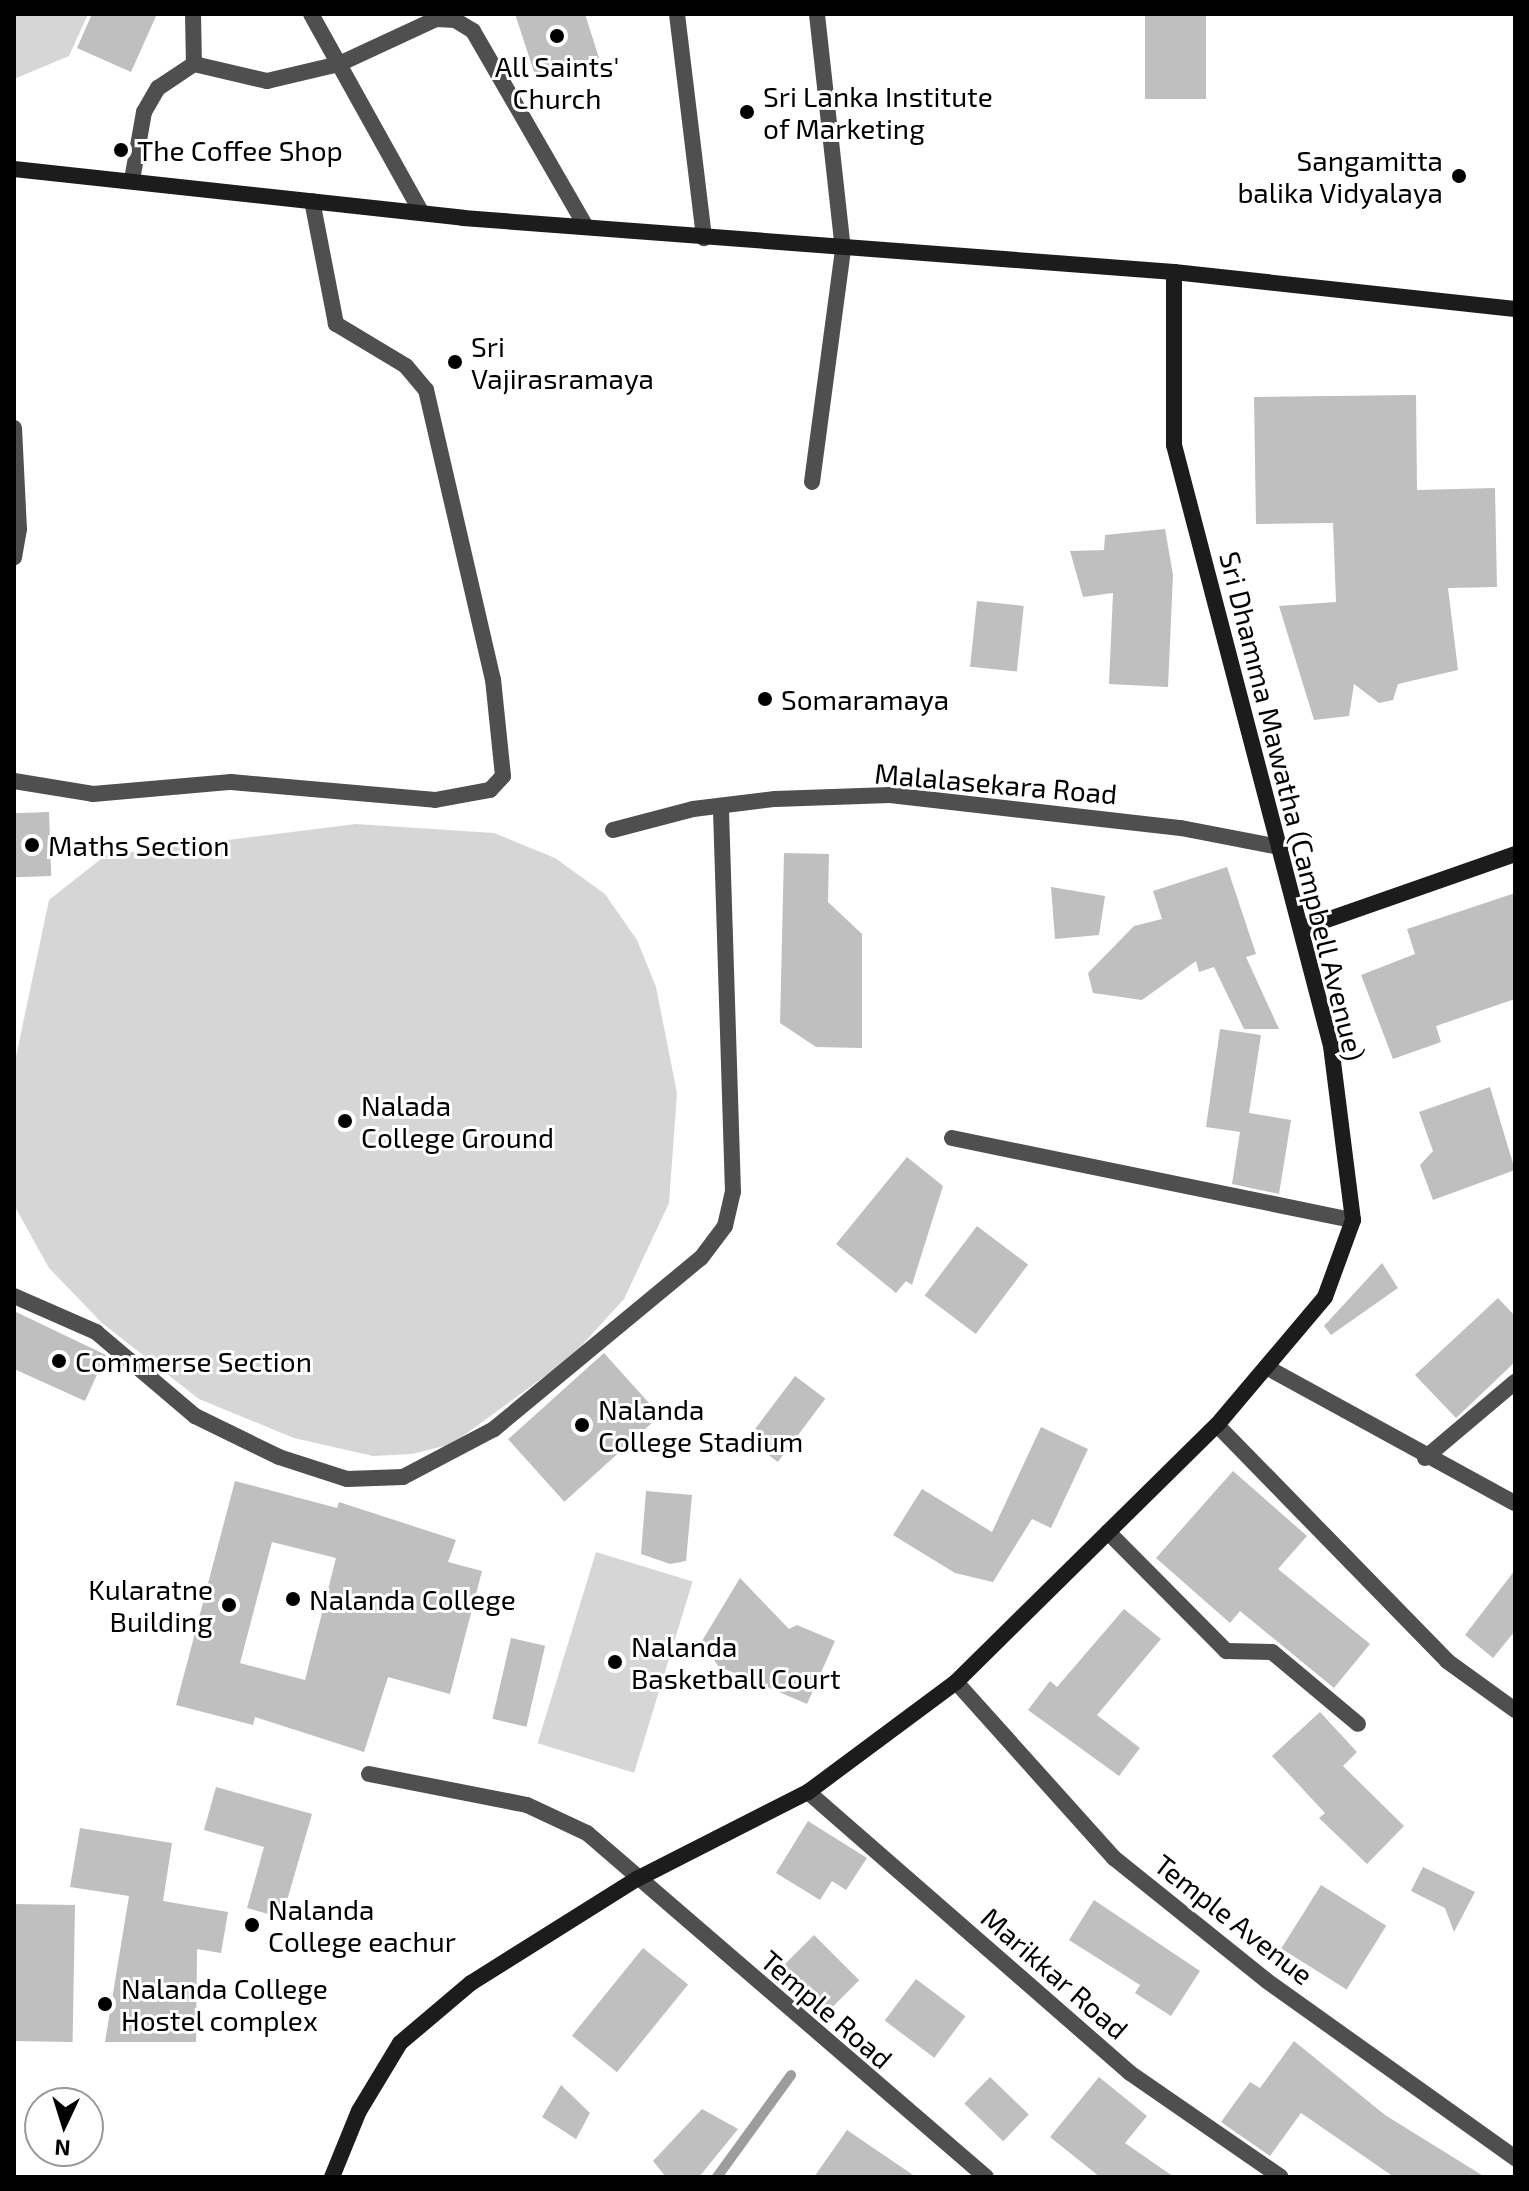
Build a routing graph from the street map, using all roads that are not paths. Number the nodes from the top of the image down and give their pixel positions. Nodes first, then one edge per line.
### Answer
1 (193, 14) edge
2 (311, 14) edge
3 (677, 14) edge
4 (817, 14) edge
5 (194, 64) junction
6 (339, 64) junction
7 (14, 169) edge
8 (132, 180) junction
9 (312, 201) junction
10 (421, 212) junction
11 (586, 227) junction
12 (704, 238) junction
13 (843, 250) junction
14 (1174, 272) junction
15 (1515, 309) edge
16 (14, 428) edge
17 (812, 482) dead end
18 (14, 558) edge
19 (14, 781) edge
20 (721, 806) junction
21 (613, 830) dead end
22 (1280, 847) junction
23 (1515, 854) edge
24 (1301, 929) junction
25 (952, 1138) dead end
26 (1353, 1220) junction
27 (14, 1296) edge
28 (1268, 1368) junction
29 (1515, 1382) edge
30 (1217, 1425) junction
31 (1425, 1458) junction
32 (1515, 1503) edge
33 (1108, 1532) junction
34 (956, 1682) junction
35 (1515, 1710) edge
36 (1358, 1724) dead end
37 (369, 1774) dead end
38 (808, 1792) junction
39 (637, 1879) junction
40 (1515, 2158) edge
41 (332, 2177) edge
42 (986, 2177) edge
43 (1281, 2177) edge

1 - 5 street
2 - 6 street
3 - 12 street
4 - 13 street
5 - 6 street
5 - 8 street
6 - 10 street
6 - 11 street
7 - 8 main road
8 - 9 main road
9 - 10 main road
9 - 19 street
10 - 11 main road
11 - 12 main road
12 - 13 main road
13 - 14 main road
13 - 17 street
14 - 15 main road
14 - 22 main road, Sri Dhamma Mawatha (Campbell Avenue)
16 - 18 street
20 - 21 street, Malalasekara Road
20 - 22 street, Malalasekara Road
20 - 27 street
22 - 24 main road, Sri Dhamma Mawatha (Campbell Avenue)
23 - 24 main road
24 - 26 main road, Sri Dhamma Mawatha (Campbell Avenue)
25 - 26 street
26 - 28 main road, Sri Dhamma Mawatha (Campbell Avenue)
28 - 30 main road, Sri Dhamma Mawatha (Campbell Avenue)
28 - 31 street
29 - 31 street
30 - 33 main road, Sri Dhamma Mawatha (Campbell Avenue)
30 - 35 street
31 - 32 street
33 - 34 main road, Sri Dhamma Mawatha (Campbell Avenue)
33 - 36 street
34 - 38 main road, Sri Dhamma Mawatha (Campbell Avenue)
34 - 40 street, Temple Avenue
37 - 39 street, Temple Road
38 - 39 main road, Sri Dhamma Mawatha (Campbell Avenue)
38 - 43 street, Marikkar Road
39 - 41 main road, Sri Dhamma Mawatha (Campbell Avenue)
39 - 42 street, Temple Road

